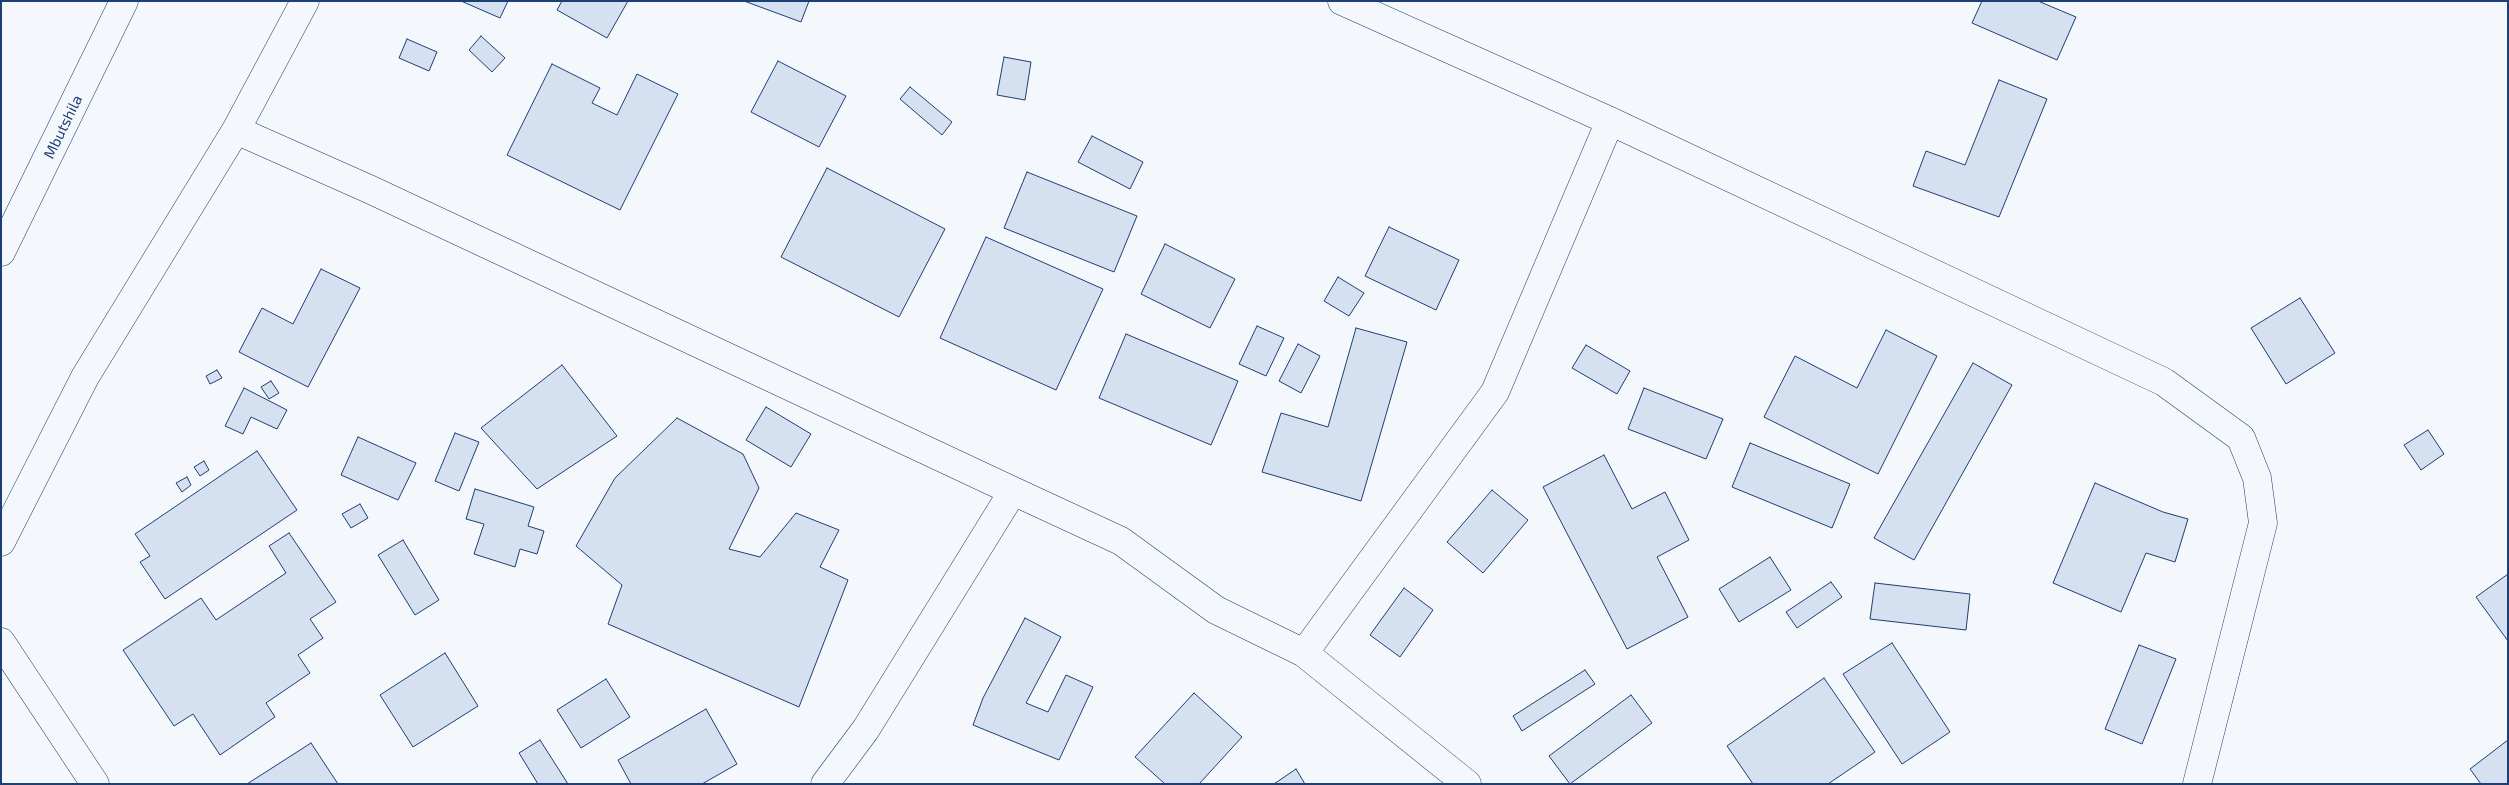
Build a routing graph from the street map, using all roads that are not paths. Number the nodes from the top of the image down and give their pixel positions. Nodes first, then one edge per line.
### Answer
1 (124, 1) edge
2 (305, 1) edge
3 (1342, 1) edge
4 (1610, 121) junction
5 (236, 130) junction
6 (1, 252) edge
7 (1013, 491) junction
8 (1, 542) edge
9 (1, 642) edge
10 (1304, 654) junction
11 (95, 784) edge
12 (824, 784) edge
13 (1467, 784) edge
14 (2197, 784) edge

1 - 6 street, Mbutshila
2 - 5 street
3 - 4 street
4 - 10 street
4 - 14 street
5 - 7 street
5 - 8 street
7 - 10 street
7 - 12 street
9 - 11 street
10 - 13 street

